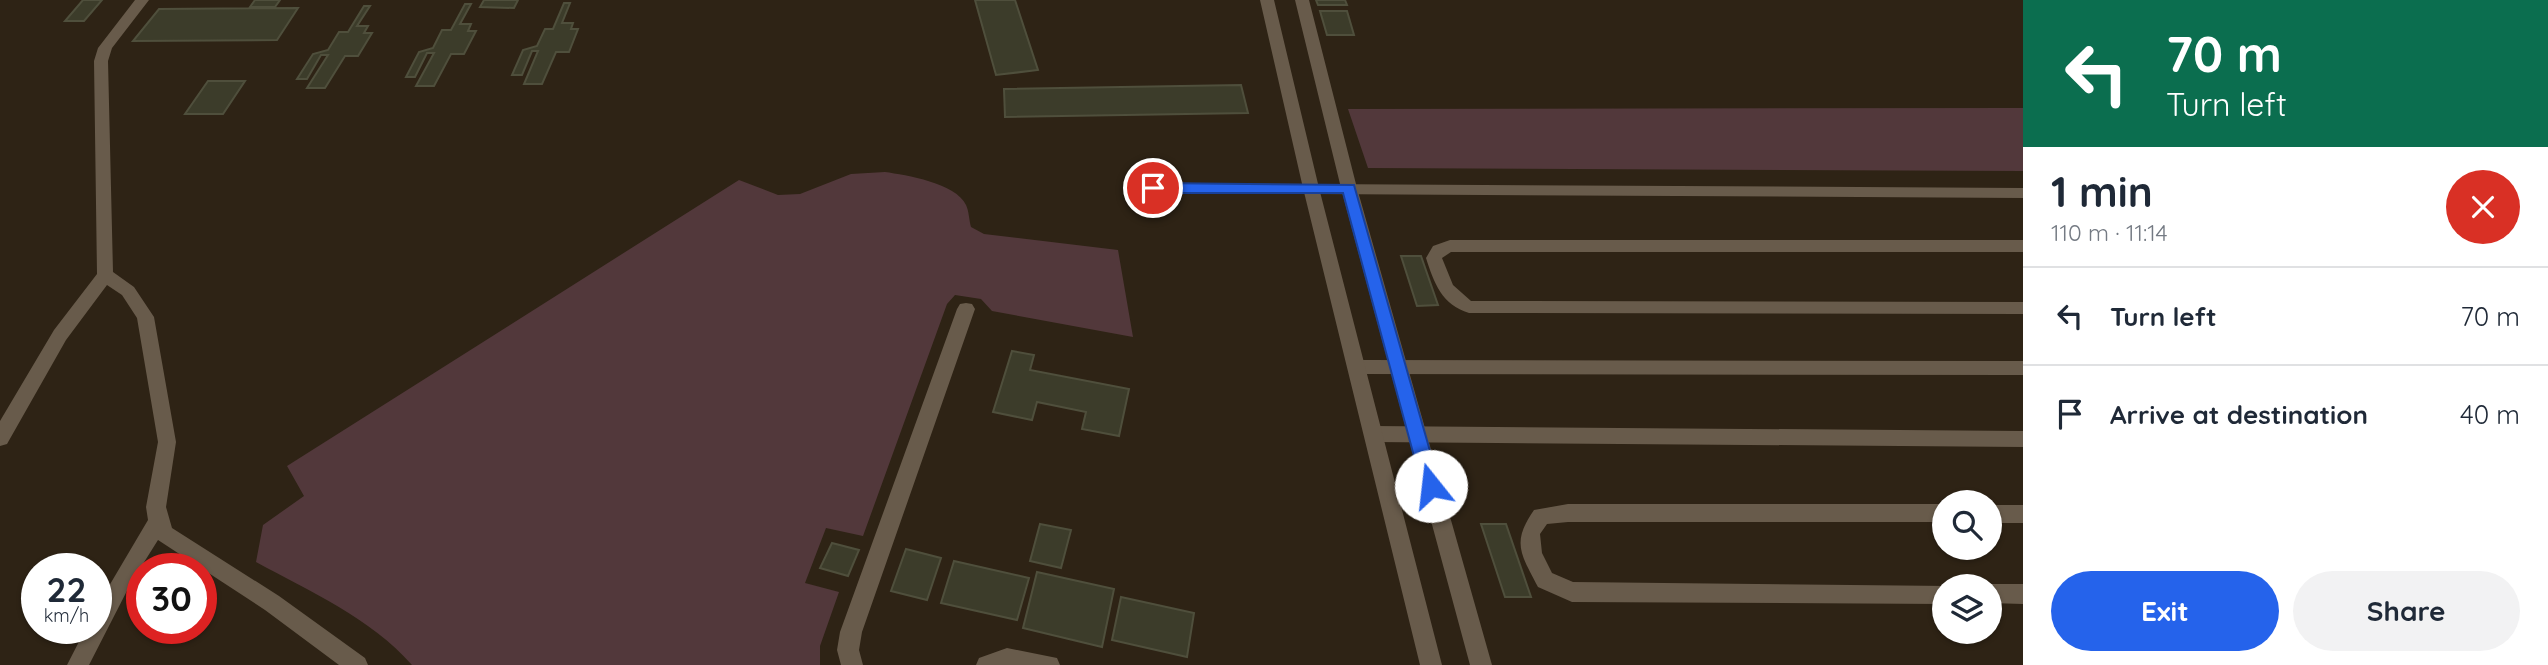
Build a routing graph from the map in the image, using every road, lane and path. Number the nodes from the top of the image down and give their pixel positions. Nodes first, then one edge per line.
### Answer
1 (142, 0) edge
2 (1267, 0) edge
3 (1302, 0) edge
4 (1153, 188) dead end
5 (1311, 188) junction
6 (1349, 188) junction
7 (2023, 193) edge
8 (2023, 246) edge
9 (105, 275) junction
10 (2023, 308) edge
11 (965, 309) dead end
12 (1357, 367) junction
13 (1398, 368) junction
14 (2023, 368) edge
15 (1373, 435) junction
16 (1417, 436) junction
17 (0, 438) edge
18 (2023, 439) edge
19 (1932, 513) edge
20 (2002, 513) edge
21 (2023, 513) edge
22 (158, 521) junction
23 (1932, 594) edge
24 (2002, 594) edge
25 (2023, 594) edge
26 (79, 665) edge
27 (357, 665) edge
28 (852, 665) edge
29 (988, 665) edge
30 (1049, 665) edge
31 (1431, 665) edge
32 (1480, 665) edge

1 - 9 street
2 - 5 street
3 - 6 street
4 - 5 street
5 - 6 street
5 - 12 street
6 - 7 street
6 - 13 street
8 - 10 street
9 - 17 street
9 - 22 street
11 - 28 street
12 - 13 street
12 - 15 street
13 - 14 street
13 - 16 street
15 - 16 street
15 - 31 street
16 - 18 street
16 - 32 street
19 - 23 street
20 - 21 street
22 - 26 street
22 - 27 street
24 - 25 street
29 - 30 street

